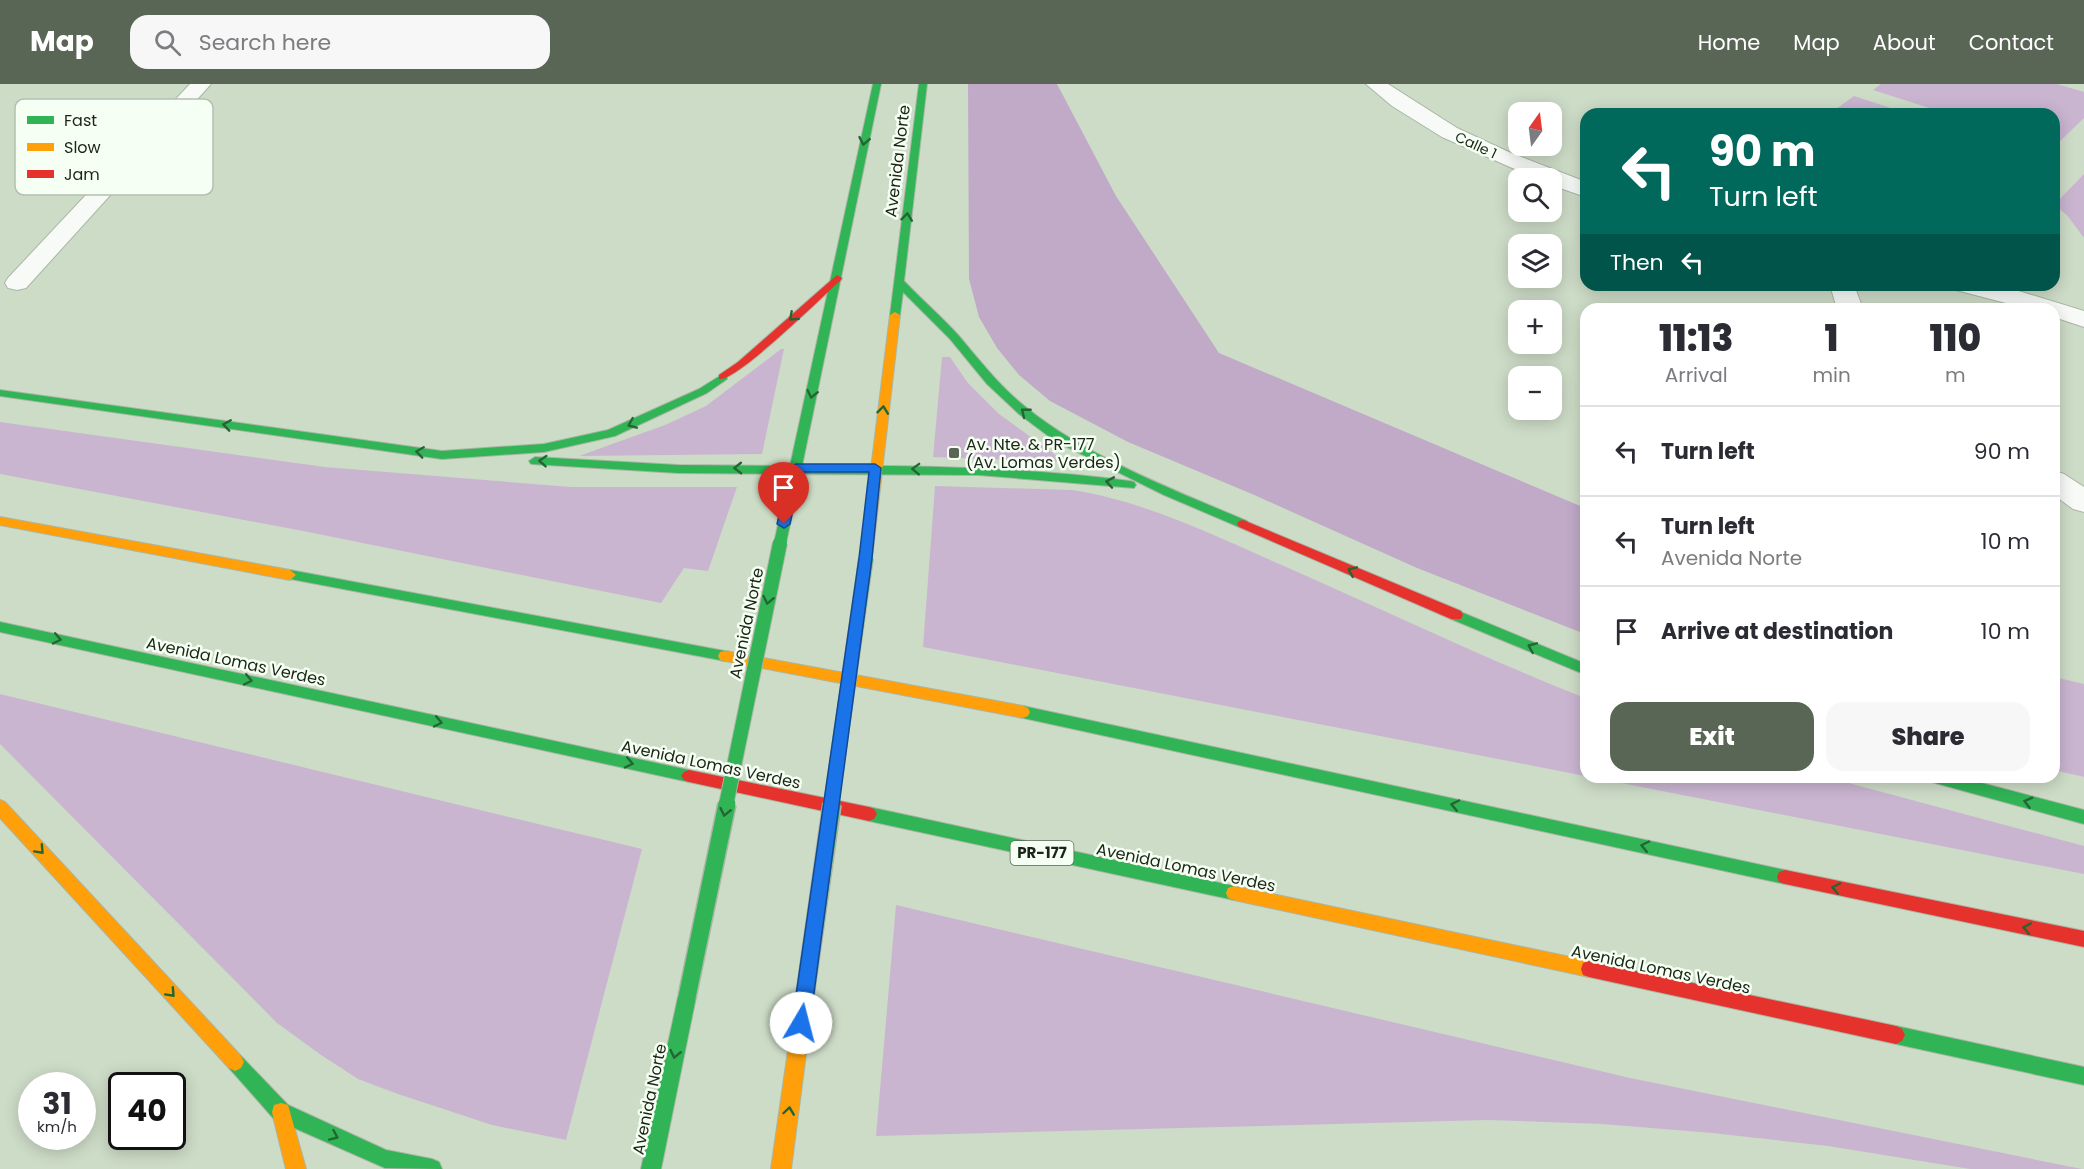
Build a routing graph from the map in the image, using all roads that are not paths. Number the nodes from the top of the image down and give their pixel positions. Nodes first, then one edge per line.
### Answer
1 (201, 84) edge
2 (877, 84) edge
3 (923, 84) edge
4 (1376, 84) edge
5 (187, 99) edge
6 (1580, 188) edge
7 (98, 195) edge
8 (837, 278) junction
9 (899, 282) junction
10 (16, 283) dead end
11 (1990, 291) edge
12 (2033, 303) edge
13 (2060, 311) edge
14 (2084, 319) edge
15 (0, 393) edge
16 (442, 455) junction
17 (796, 468) junction
18 (875, 468) junction
19 (2060, 485) edge
20 (1168, 492) junction
21 (2084, 502) edge
22 (0, 521) edge
23 (0, 627) edge
24 (1580, 667) edge
25 (1957, 783) edge
26 (0, 807) edge
27 (2084, 817) edge
28 (2084, 939) edge
29 (2084, 1076) edge
30 (281, 1112) junction
31 (296, 1169) edge
32 (432, 1169) edge
33 (651, 1169) edge
34 (781, 1169) edge

1 - 5 street
2 -> 8 main road, Avenida Norte
9 -> 3 main road, Avenida Norte
4 - 6 street, Calle 1
7 - 10 street
8 -> 16 main road
8 -> 17 main road, Avenida Norte
18 -> 9 main road, Avenida Norte
20 -> 9 main road
11 - 12 street
13 - 14 street
16 -> 15 main road
17 -> 16 main road
17 - 18 main road
17 -> 33 main road, Avenida Norte, bridge
20 -> 18 main road
34 -> 18 main road, Avenida Norte, bridge
19 - 21 street
24 -> 20 main road
28 -> 22 main road
23 -> 29 main road, Avenida Lomas Verdes / PR-177
27 -> 25 main road
26 -> 30 main road
30 - 31 main road
30 -> 32 main road

